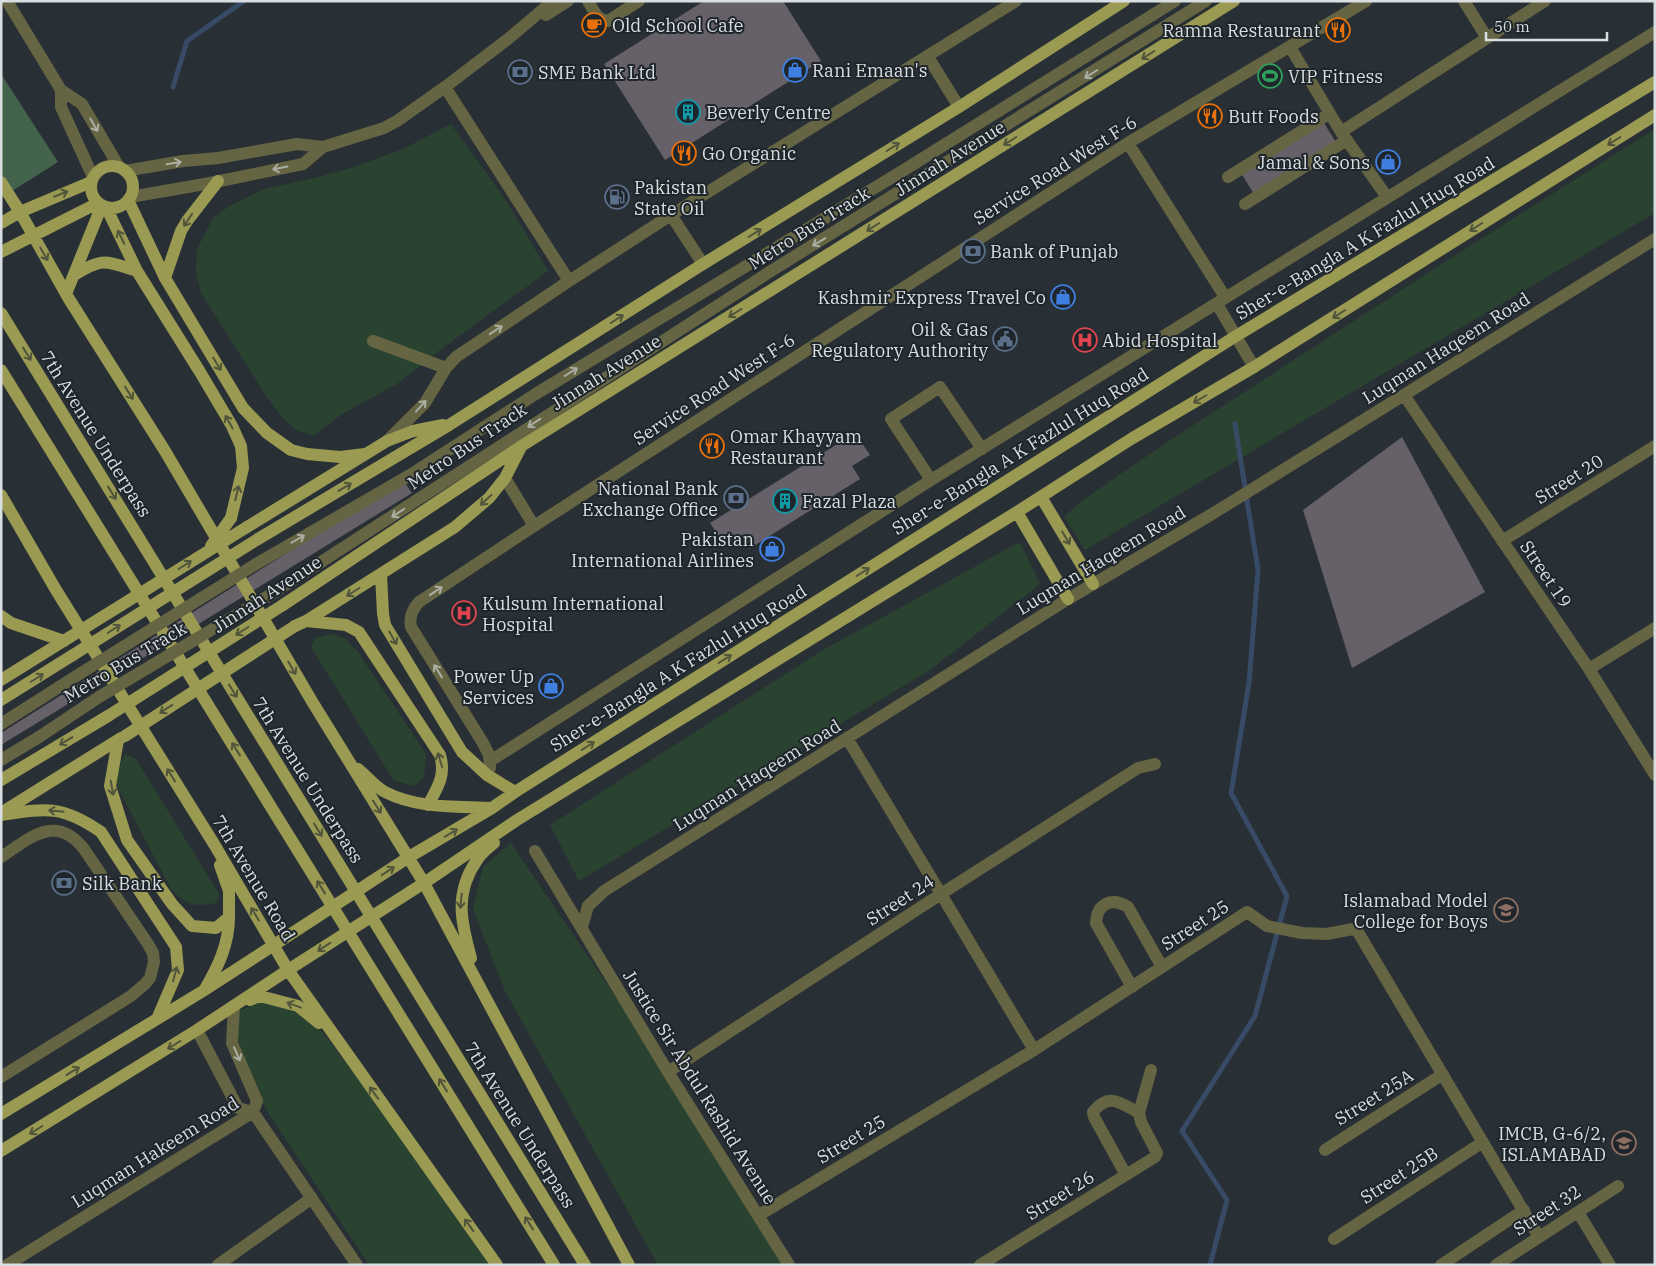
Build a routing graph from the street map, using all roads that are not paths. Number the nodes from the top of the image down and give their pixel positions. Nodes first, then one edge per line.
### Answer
1 (6, 1) edge
2 (553, 1) edge
3 (568, 1) edge
4 (588, 1) edge
5 (639, 1) edge
6 (1016, 1) edge
7 (1124, 1) edge
8 (1175, 1) edge
9 (1206, 1) edge
10 (1234, 1) edge
11 (1366, 1) edge
12 (1464, 1) edge
13 (1545, 1) edge
14 (1655, 32) edge
15 (1487, 38) junction
16 (508, 39) junction
17 (1290, 47) junction
18 (928, 57) junction
19 (1655, 82) edge
20 (445, 87) junction
21 (61, 90) junction
22 (959, 107) junction
23 (1329, 114) junction
24 (1655, 114) edge
25 (1344, 136) junction
26 (1128, 143) junction
27 (323, 147) junction
28 (122, 169) junction
29 (1228, 177) dead end
30 (92, 179) junction
31 (218, 181) junction
32 (1, 182) edge
33 (1387, 197) junction
34 (129, 198) junction
35 (1245, 204) dead end
36 (102, 205) junction
37 (20, 212) junction
38 (671, 215) junction
39 (1, 223) edge
40 (33, 236) junction
41 (1655, 239) edge
42 (1, 252) edge
43 (703, 264) junction
44 (137, 271) junction
45 (74, 275) junction
46 (165, 278) junction
47 (569, 281) junction
48 (66, 294) junction
49 (1221, 301) junction
50 (1, 313) edge
51 (1236, 336) junction
52 (373, 341) dead end
53 (1254, 367) junction
54 (446, 368) junction
55 (1, 370) edge
56 (1404, 395) junction
57 (449, 424) junction
58 (387, 441) junction
59 (523, 445) junction
60 (1655, 446) edge
61 (982, 449) junction
62 (365, 454) junction
63 (506, 478) junction
64 (931, 480) junction
65 (1, 495) edge
66 (1041, 497) junction
67 (1017, 512) junction
68 (534, 526) junction
69 (1502, 541) junction
70 (206, 552) junction
71 (381, 574) junction
72 (1093, 584) junction
73 (1068, 599) junction
74 (1, 616) edge
75 (301, 624) junction
76 (1655, 628) edge
77 (67, 639) junction
78 (1589, 669) junction
79 (1, 680) edge
80 (1, 700) edge
81 (1, 724) edge
82 (121, 738) junction
83 (847, 738) junction
84 (347, 759) junction
85 (1, 760) edge
86 (490, 761) junction
87 (1155, 764) dead end
88 (487, 775) junction
89 (1655, 775) edge
90 (1, 780) edge
91 (515, 792) junction
92 (428, 805) junction
93 (492, 808) junction
94 (1, 814) edge
95 (517, 820) junction
96 (214, 844) junction
97 (535, 851) dead end
98 (1, 857) edge
99 (409, 857) junction
100 (424, 883) junction
101 (941, 894) junction
102 (229, 917) junction
103 (582, 927) junction
104 (274, 945) junction
105 (1162, 967) junction
106 (288, 970) junction
107 (477, 980) junction
108 (1132, 987) junction
109 (203, 991) junction
110 (234, 1006) junction
111 (157, 1019) junction
112 (197, 1030) junction
113 (332, 1034) junction
114 (1034, 1050) junction
115 (1151, 1070) dead end
116 (668, 1072) junction
117 (1443, 1074) junction
118 (1, 1077) edge
119 (253, 1112) junction
120 (1139, 1113) junction
121 (1, 1114) edge
122 (1484, 1142) junction
123 (1325, 1150) dead end
124 (1, 1151) edge
125 (1126, 1175) junction
126 (1618, 1186) dead end
127 (312, 1198) junction
128 (1524, 1210) junction
129 (1578, 1212) junction
130 (759, 1215) junction
131 (1539, 1236) junction
132 (1334, 1239) dead end
133 (7, 1265) edge
134 (218, 1265) edge
135 (357, 1265) edge
136 (497, 1265) edge
137 (554, 1265) edge
138 (585, 1265) edge
139 (629, 1265) edge
140 (790, 1265) edge
141 (980, 1265) edge
142 (1441, 1265) edge
143 (1496, 1265) edge
144 (1610, 1265) edge

1 - 21 street
2 - 16 street
3 - 16 street
4 - 5 street
6 - 18 street
7 - 22 main road
81 -> 8 street, Metro Bus Track, bridge
9 -> 85 street, Metro Bus Track, bridge
10 -> 59 main road, Jinnah Avenue
11 - 17 street, Service Road West F-6
12 - 15 street
13 - 15 street
14 - 33 street
15 - 25 street
16 - 20 street
17 - 23 street
17 - 26 street, Service Road West F-6
18 - 22 street
18 - 38 street
19 - 51 main road, Sher-e-Bangla A K Fazlul Huq Road
20 - 27 street
20 - 47 street
21 -> 28 street
21 - 30 street
43 -> 22 main road
23 - 25 street
23 - 29 street
24 -> 53 main road
25 - 33 street
25 - 35 street
26 - 49 street
26 - 68 street, Service Road West F-6
28 -> 27 street
27 -> 31 street
28 - 30 main road
28 - 34 main road
30 - 36 main road
37 -> 30 main road
31 - 34 street
31 -> 46 main road
32 - 37 main road
33 - 49 street
34 - 36 main road
34 - 46 main road
36 - 40 main road
44 -> 36 main road
36 - 45 main road
37 - 39 main road
37 - 40 main road
38 - 43 street
38 - 47 street
40 - 42 main road
40 -> 48 main road
41 - 56 street, Luqman Haqeem Road
57 -> 43 main road
44 - 45 main road
70 -> 44 main road, bridge
45 - 48 main road
46 -> 62 main road
54 -> 47 street
48 -> 84 main road
49 - 51 street
49 - 61 street
50 -> 138 main road, 7th Avenue Underpass
51 - 53 street
91 -> 51 main road, Sher-e-Bangla A K Fazlul Huq Road
52 - 54 street
53 -> 66 main road
58 -> 54 street
137 -> 55 main road
56 - 69 street, Street 19
56 - 72 street, Luqman Haqeem Road
57 - 58 main road
80 -> 57 main road, bridge
58 - 62 main road
59 - 63 main road
59 -> 90 main road, Jinnah Avenue, bridge
60 - 69 street, Street 20
61 - 64 street
61 - 64 street
62 - 70 main road, bridge
63 - 68 street
63 -> 71 main road
64 - 86 street
96 -> 65 main road, 7th Avenue Road
66 - 67 main road
66 -> 72 main road
67 - 73 main road
67 - 95 main road
86 -> 68 street, Service Road West F-6
69 - 78 street, Street 19
77 -> 70 main road, bridge
71 -> 75 main road
71 -> 88 main road
72 - 73 street, Luqman Haqeem Road
73 - 83 street, Luqman Haqeem Road
74 - 77 main road
75 -> 82 main road, bridge
92 -> 75 main road
76 - 78 street
77 - 79 main road
78 - 89 street, Street 19
82 - 94 main road
82 -> 102 main road
83 - 101 street
83 - 103 street, Luqman Haqeem Road
84 - 92 main road
84 -> 99 main road
86 - 88 street
87 - 101 street, Street 24
88 - 91 main road
91 - 93 main road, Sher-e-Bangla A K Fazlul Huq Road
92 - 93 main road
99 -> 93 main road, Sher-e-Bangla A K Fazlul Huq Road
111 -> 94 main road
95 - 100 main road
95 -> 107 main road
96 - 102 main road
104 -> 96 main road, 7th Avenue Road
97 - 103 street, Justice Sir Abdul Rashid Avenue
98 - 118 street
99 - 100 main road
104 -> 99 main road, Sher-e-Bangla A K Fazlul Huq Road, bridge
100 -> 106 main road, bridge
100 - 107 main road
101 - 114 street
101 - 116 street, Street 24
102 - 109 main road
103 - 116 street, Justice Sir Abdul Rashid Avenue
104 - 106 main road, 7th Avenue Road
104 - 109 main road
105 - 108 street, Street 25
105 - 108 street
105 - 117 street, Street 25
106 - 110 main road
106 - 113 main road, 7th Avenue Road
107 - 139 main road
108 - 114 street, Street 25
109 - 111 main road
110 - 112 main road
113 -> 110 main road
110 -> 119 street, Luqman Hakeem Road
121 -> 111 main road
112 - 119 street
112 -> 124 main road
136 -> 113 main road, 7th Avenue Road
114 - 130 street, Street 25
115 - 120 street
116 - 130 street, Justice Sir Abdul Rashid Avenue
117 - 122 street, Street 25
117 - 123 street, Street 25A
119 - 127 street
119 - 133 street, Luqman Hakeem Road
120 - 125 street, Street 26
120 - 125 street
122 - 128 street, Street 25
122 - 132 street, Street 25B
125 - 141 street, Street 26
126 - 129 street, Street 32
127 - 134 street
127 - 135 street
128 - 131 street, Street 25
128 - 142 street
129 - 131 street, Street 32
129 - 144 street
130 - 140 street, Justice Sir Abdul Rashid Avenue
131 - 143 street, Street 32

